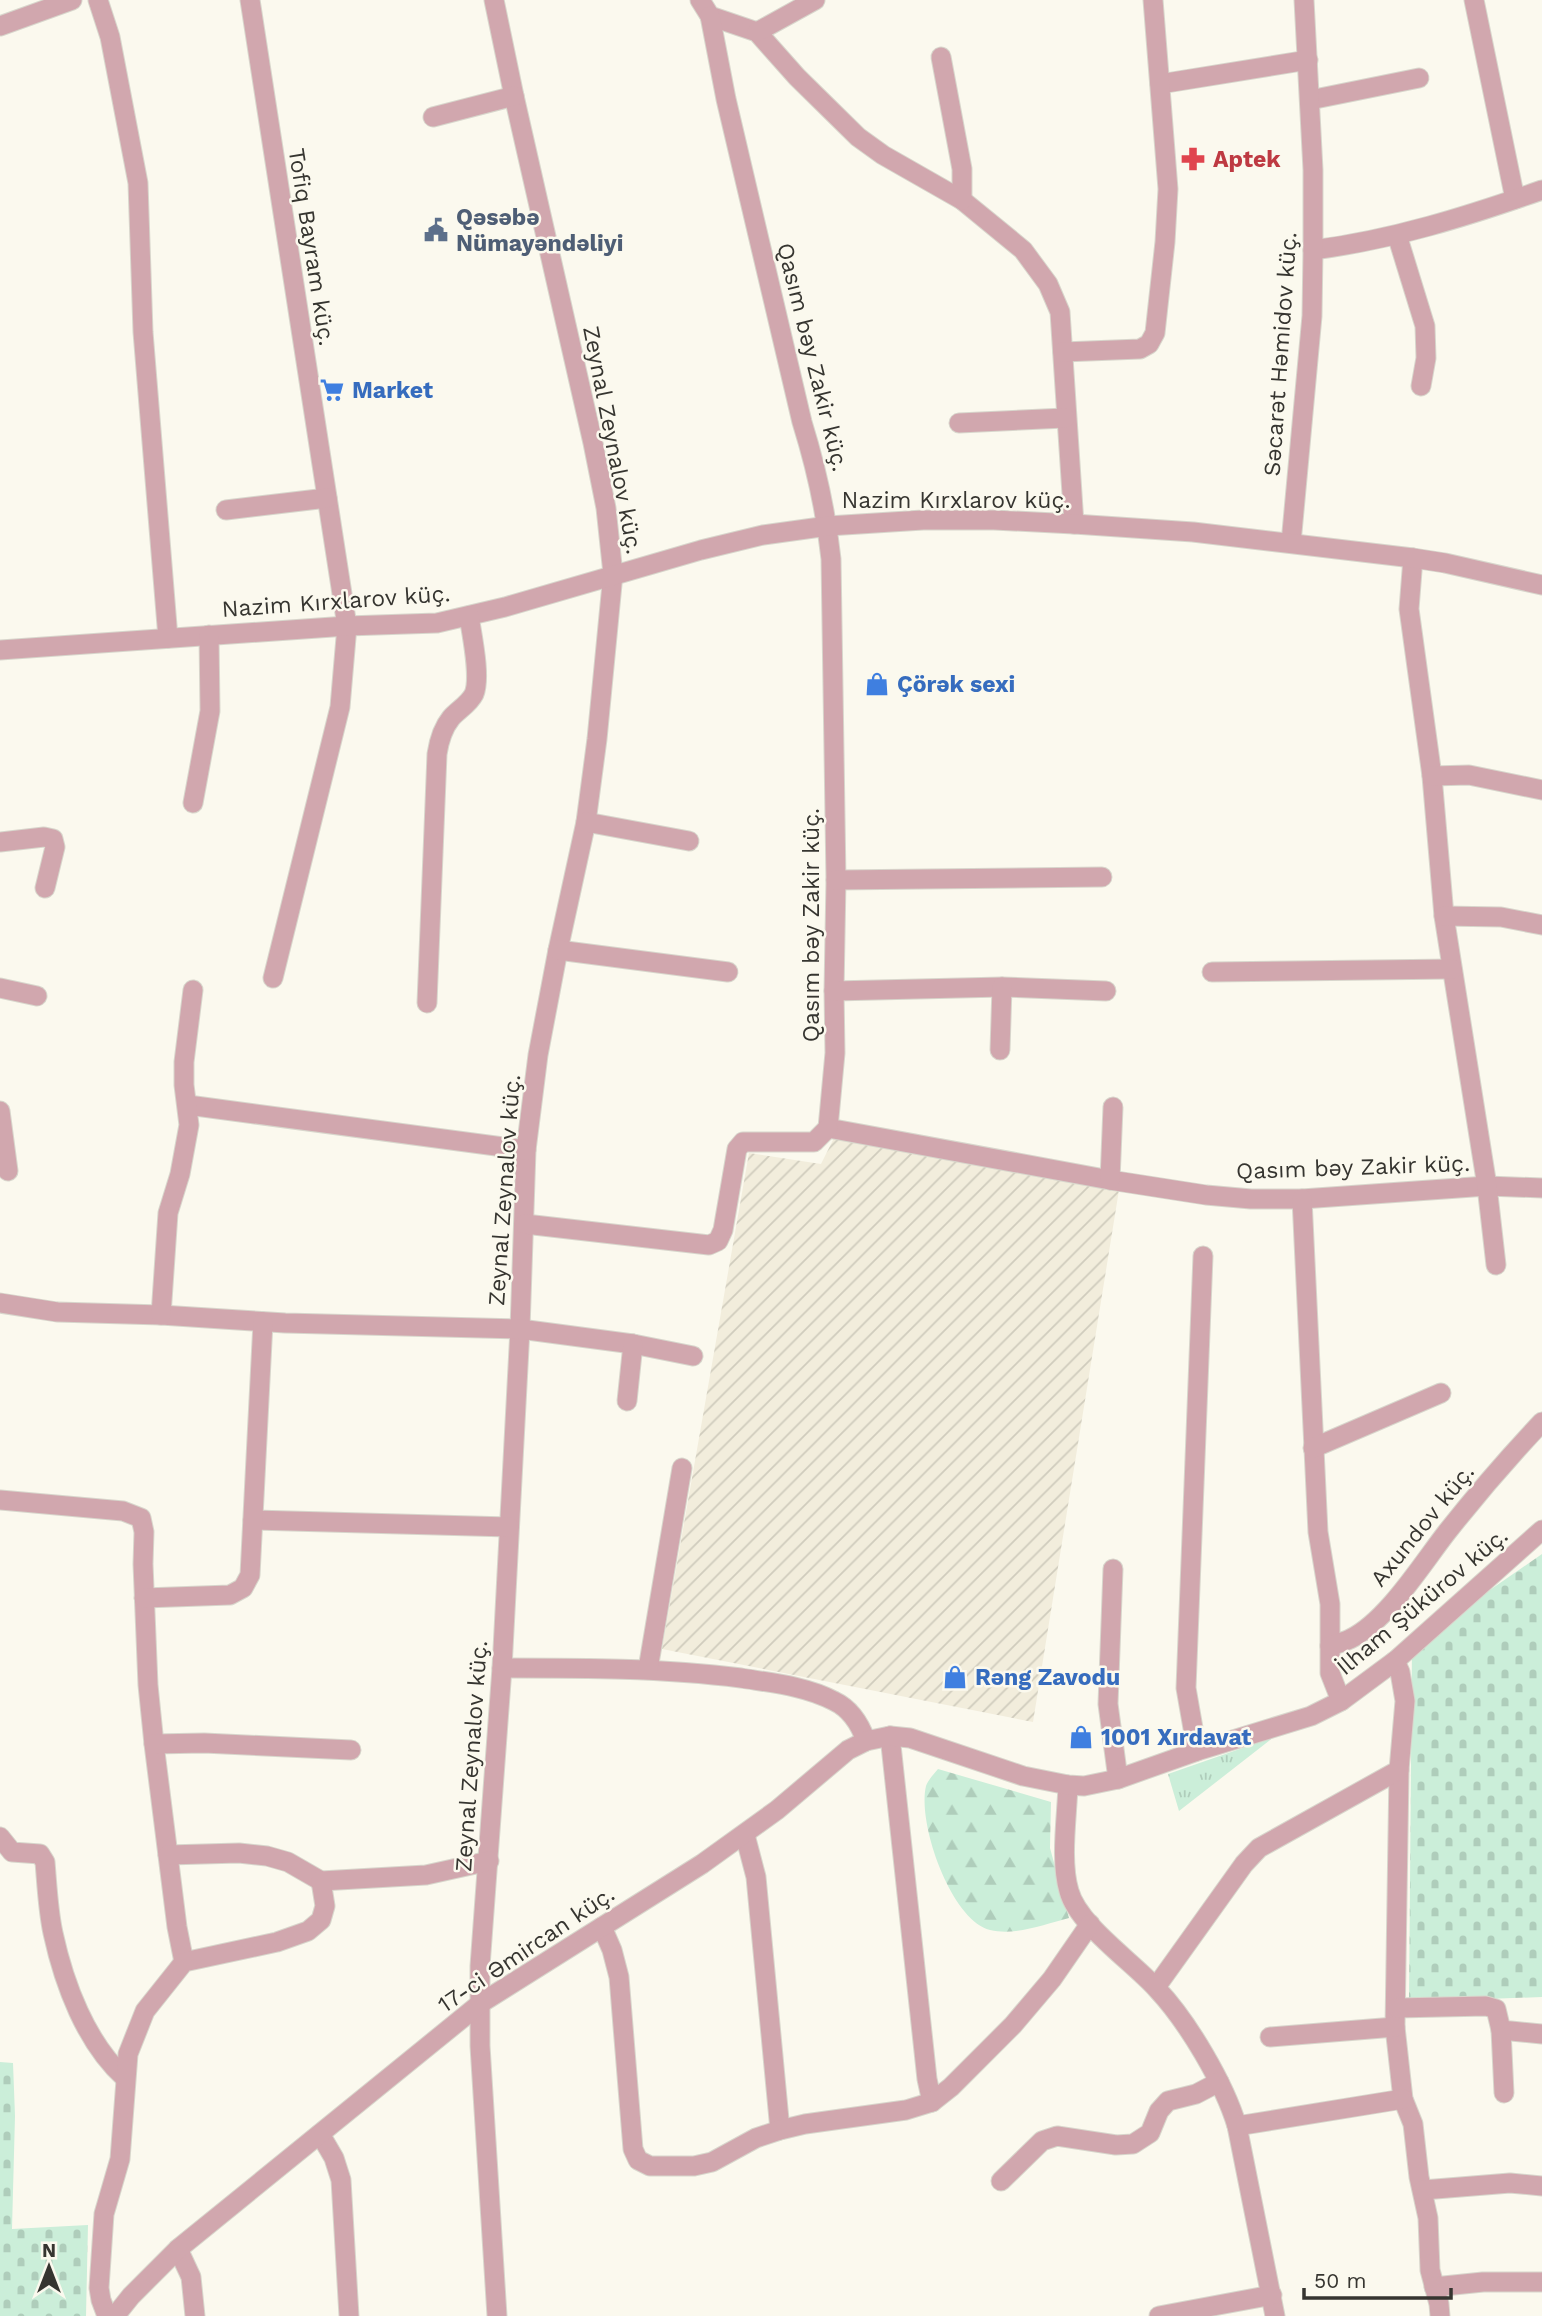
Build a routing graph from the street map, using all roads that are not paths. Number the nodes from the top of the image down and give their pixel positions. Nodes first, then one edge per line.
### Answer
1 (72, 0) edge
2 (98, 0) edge
3 (250, 0) edge
4 (494, 0) edge
5 (815, 0) edge
6 (1153, 0) edge
7 (1304, 0) edge
8 (1474, 0) edge
9 (705, 8) edge
10 (0, 26) edge
11 (757, 32) junction
12 (941, 57) dead end
13 (1308, 61) junction
14 (1419, 78) dead end
15 (1160, 84) junction
16 (514, 96) junction
17 (1310, 100) junction
18 (433, 117) dead end
19 (1542, 190) edge
20 (1515, 199) junction
21 (962, 200) junction
22 (1397, 235) junction
23 (1313, 250) junction
24 (1063, 352) junction
25 (1421, 386) dead end
26 (1065, 418) junction
27 (959, 423) dead end
28 (327, 498) junction
29 (226, 510) dead end
30 (1073, 524) junction
31 (828, 526) junction
32 (1291, 543) junction
33 (1413, 558) junction
34 (613, 574) junction
35 (1542, 585) edge
36 (469, 616) junction
37 (347, 625) junction
38 (209, 635) junction
39 (168, 638) junction
40 (0, 650) edge
41 (1432, 776) junction
42 (1542, 790) edge
43 (193, 803) dead end
44 (586, 822) junction
45 (688, 841) dead end
46 (0, 842) edge
47 (1102, 877) dead end
48 (836, 880) junction
49 (45, 888) dead end
50 (1444, 915) junction
51 (1542, 925) edge
52 (558, 950) junction
53 (1452, 969) junction
54 (729, 972) dead end
55 (1212, 972) dead end
56 (273, 978) dead end
57 (1002, 987) junction
58 (0, 988) edge
59 (193, 990) dead end
60 (834, 990) junction
61 (1105, 992) dead end
62 (37, 996) dead end
63 (427, 1003) dead end
64 (1000, 1050) dead end
65 (188, 1105) junction
66 (1113, 1107) dead end
67 (0, 1111) edge
68 (828, 1128) junction
69 (526, 1150) junction
70 (8, 1171) dead end
71 (1110, 1180) junction
72 (1487, 1186) junction
73 (1542, 1188) edge
74 (1302, 1199) junction
75 (525, 1224) junction
76 (1203, 1256) dead end
77 (1496, 1265) dead end
78 (0, 1303) edge
79 (161, 1315) junction
80 (263, 1322) junction
81 (520, 1329) junction
82 (633, 1343) junction
83 (693, 1356) dead end
84 (1441, 1393) dead end
85 (627, 1401) dead end
86 (1542, 1422) edge
87 (1313, 1448) junction
88 (682, 1468) dead end
89 (0, 1500) edge
90 (253, 1520) junction
91 (509, 1527) junction
92 (1542, 1530) edge
93 (1114, 1569) dead end
94 (144, 1598) junction
95 (1330, 1646) junction
96 (1395, 1661) junction
97 (502, 1668) junction
98 (648, 1669) junction
99 (1341, 1701) junction
100 (890, 1736) junction
101 (866, 1741) junction
102 (154, 1744) junction
103 (351, 1750) dead end
104 (1197, 1751) junction
105 (1399, 1770) junction
106 (1118, 1779) junction
107 (1068, 1785) junction
108 (745, 1835) junction
109 (0, 1837) edge
110 (168, 1855) junction
111 (489, 1861) junction
112 (321, 1881) junction
113 (1090, 1924) junction
114 (602, 1927) junction
115 (184, 1962) junction
116 (1156, 1987) junction
117 (481, 2003) junction
118 (1396, 2017) junction
119 (1501, 2030) junction
120 (1542, 2034) edge
121 (1270, 2037) dead end
122 (125, 2078) junction
123 (1219, 2082) junction
124 (1504, 2093) dead end
125 (1403, 2099) junction
126 (932, 2102) junction
127 (1237, 2126) junction
128 (780, 2130) junction
129 (320, 2134) junction
130 (1001, 2181) dead end
131 (1542, 2186) edge
132 (1423, 2190) junction
133 (178, 2249) junction
134 (1542, 2282) edge
135 (1434, 2287) junction
136 (1272, 2295) junction
137 (107, 2316) edge
138 (115, 2316) edge
139 (195, 2316) edge
140 (349, 2316) edge
141 (497, 2316) edge
142 (1160, 2316) edge
143 (1275, 2316) edge
144 (1440, 2316) edge

1 - 10 street
2 - 39 street
3 - 28 street, Tofiq Bayram küç.
4 - 16 street, Zeynal Zeynalov küç.
5 - 11 street
6 - 15 street
7 - 13 street, Səcarət Həmidov küç.
8 - 20 street
9 - 11 street
9 - 31 street, Qasım bəy Zakir küç.
11 - 21 street
12 - 21 street
13 - 15 street
13 - 17 street, Səcarət Həmidov küç.
14 - 17 street
15 - 24 street
16 - 18 street
16 - 34 street, Zeynal Zeynalov küç.
17 - 23 street, Səcarət Həmidov küç.
19 - 20 street
20 - 22 street
21 - 24 street
22 - 23 street
22 - 25 street
23 - 32 street, Səcarət Həmidov küç.
24 - 26 street
26 - 27 street
26 - 30 street
28 - 29 street
28 - 37 street, Tofiq Bayram küç.
30 - 31 street, Nazim Kırxlarov küç.
30 - 32 street, Nazim Kırxlarov küç.
31 - 34 street, Nazim Kırxlarov küç.
31 - 48 street, Qasım bəy Zakir küç.
32 - 33 street, Nazim Kırxlarov küç.
33 - 35 street, Nazim Kırxlarov küç.
33 - 41 street
34 - 36 street, Nazim Kırxlarov küç.
34 - 44 street, Zeynal Zeynalov küç.
36 - 37 street, Nazim Kırxlarov küç.
36 - 63 street
37 - 38 street, Nazim Kırxlarov küç.
37 - 56 street, Tofiq Bayram küç.
38 - 39 street, Nazim Kırxlarov küç.
38 - 43 street
39 - 40 street, Nazim Kırxlarov küç.
41 - 42 street
41 - 50 street
44 - 45 street
44 - 52 street, Zeynal Zeynalov küç.
46 - 49 street
47 - 48 street
48 - 60 street, Qasım bəy Zakir küç.
50 - 51 street
50 - 53 street
52 - 54 street
52 - 69 street, Zeynal Zeynalov küç.
53 - 55 street
53 - 72 street
57 - 60 street
57 - 61 street
57 - 64 street
58 - 62 street
59 - 65 street
60 - 68 street, Qasım bəy Zakir küç.
65 - 69 street
65 - 79 street
66 - 71 street
67 - 70 street
68 - 71 street, Qasım bəy Zakir küç.
68 - 75 street
69 - 75 street, Zeynal Zeynalov küç.
71 - 74 street, Qasım bəy Zakir küç.
72 - 73 street, Qasım bəy Zakir küç.
72 - 74 street, Qasım bəy Zakir küç.
72 - 77 street
74 - 87 street
75 - 81 street, Zeynal Zeynalov küç.
76 - 104 street
78 - 79 street
79 - 80 street
80 - 81 street
80 - 90 street
81 - 82 street
81 - 91 street, Zeynal Zeynalov küç.
82 - 83 street
82 - 85 street
84 - 87 street
86 - 95 street, Axundov küç.
87 - 95 street
88 - 98 street
89 - 94 street
90 - 91 street
90 - 94 street
91 - 97 street, Zeynal Zeynalov küç.
92 - 96 street, İlham Şükürov küç.
93 - 106 street
94 - 102 street
95 - 99 street
96 - 99 street, İlham Şükürov küç.
96 - 105 street
97 - 98 street
97 - 111 street, Zeynal Zeynalov küç.
98 - 101 street
99 - 104 street, İlham Şükürov küç.
100 - 101 street, 17-ci Əmircan küç.
100 - 107 street, İlham Şükürov küç.
100 - 126 street
101 - 108 street, 17-ci Əmircan küç.
102 - 103 street
102 - 110 street
104 - 106 street, İlham Şükürov küç.
105 - 116 street
105 - 118 street
106 - 107 street, İlham Şükürov küç.
107 - 113 street
108 - 114 street, 17-ci Əmircan küç.
108 - 128 street
109 - 122 street
110 - 112 street
110 - 115 street
111 - 112 street
111 - 117 street, Zeynal Zeynalov küç.
112 - 115 street
113 - 116 street
113 - 126 street
114 - 117 street, 17-ci Əmircan küç.
114 - 128 street
115 - 122 street
116 - 123 street
117 - 129 street, 17-ci Əmircan küç.
117 - 141 street, Zeynal Zeynalov küç.
118 - 119 street
118 - 121 street
118 - 125 street
119 - 120 street
119 - 124 street
122 - 137 street
123 - 127 street
123 - 130 street
125 - 127 street
125 - 132 street
126 - 128 street
127 - 136 street
129 - 133 street, 17-ci Əmircan küç.
129 - 140 street
131 - 132 street
132 - 135 street
133 - 138 street, 17-ci Əmircan küç.
133 - 139 street
134 - 135 street
135 - 144 street
136 - 142 street
136 - 143 street

